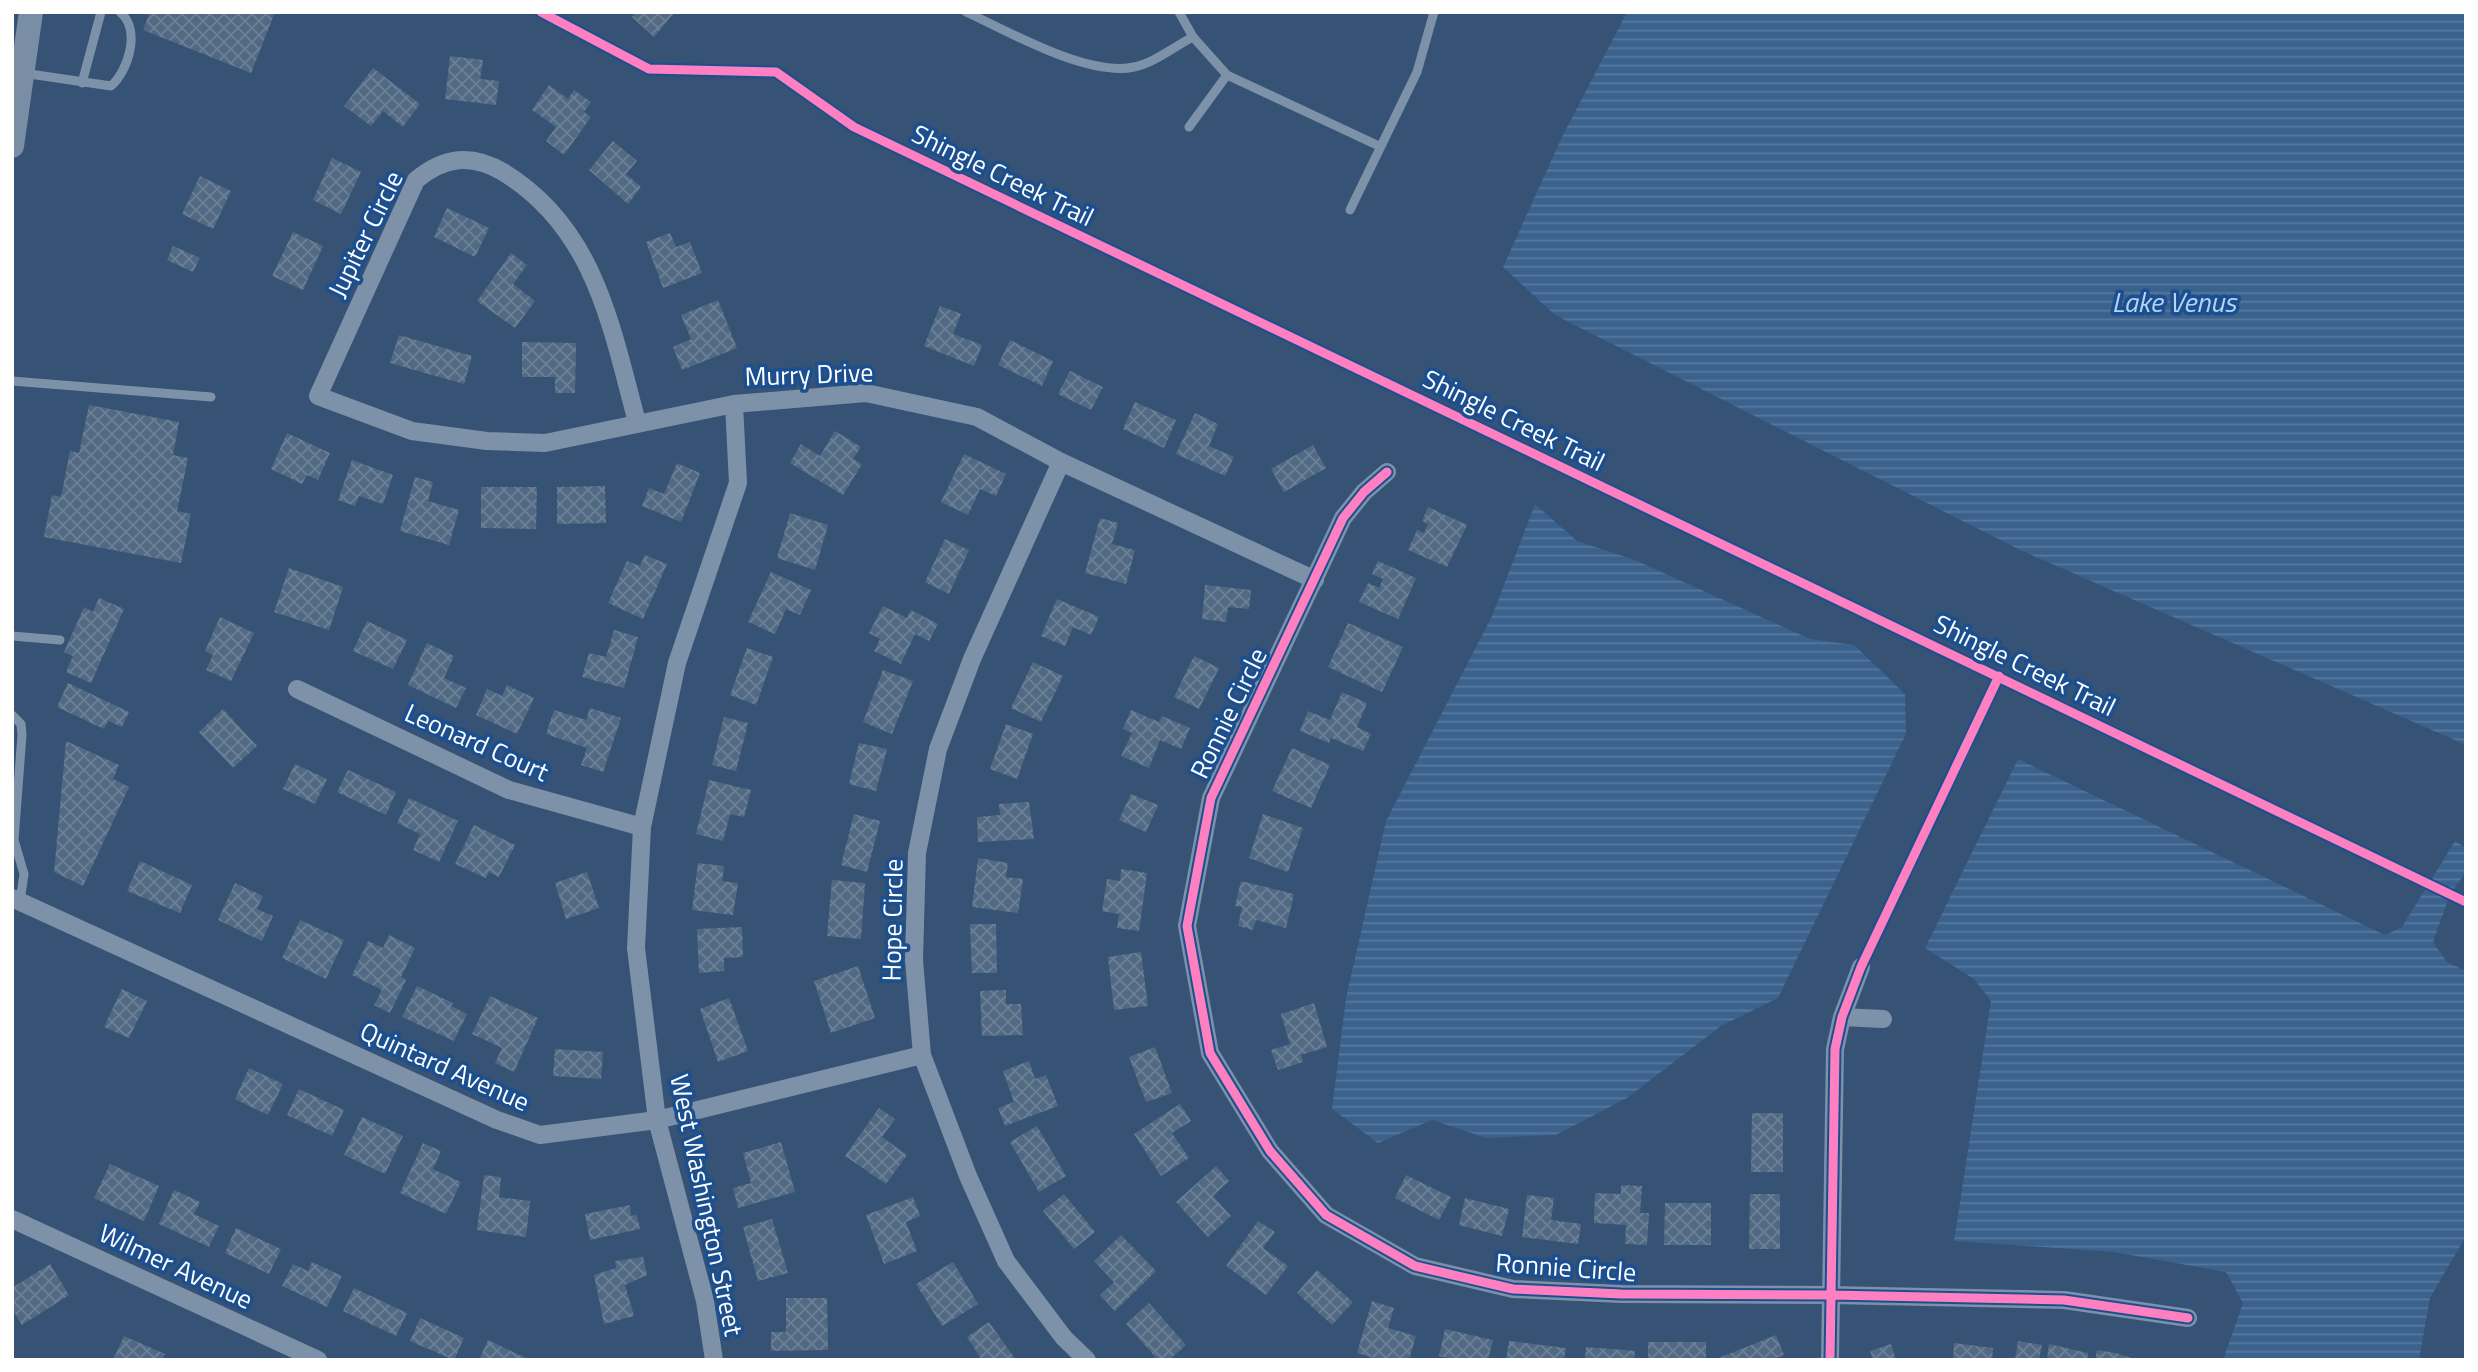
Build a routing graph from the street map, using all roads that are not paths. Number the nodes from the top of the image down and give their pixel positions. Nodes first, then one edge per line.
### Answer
1 (31, 12) edge
2 (101, 12) edge
3 (120, 12) edge
4 (965, 12) edge
5 (1179, 12) edge
6 (1434, 12) edge
7 (1192, 37) junction
8 (20, 39) edge
9 (23, 73) junction
10 (1227, 75) junction
11 (82, 83) junction
12 (1189, 127) dead end
13 (12, 146) edge
14 (1380, 146) junction
15 (1350, 210) dead end
16 (12, 381) edge
17 (318, 396) joint
18 (211, 397) dead end
19 (734, 404) junction
20 (637, 422) junction
21 (1061, 461) junction
22 (1387, 472) dead end
23 (1315, 580) junction
24 (12, 636) edge
25 (60, 640) dead end
26 (297, 689) dead end
27 (12, 715) edge
28 (1968, 746) dead end
29 (642, 827) junction
30 (16, 900) edge
31 (1861, 967) joint
32 (1842, 1017) junction
33 (1883, 1018) dead end
34 (922, 1055) junction
35 (657, 1120) junction
36 (12, 1219) edge
37 (1831, 1295) junction
38 (2188, 1318) dead end
39 (318, 1360) edge
40 (714, 1360) edge
41 (1087, 1360) edge
42 (1830, 1360) edge

1 - 8 main road
2 - 11 lane
3 - 11 lane
4 - 7 lane
5 - 7 lane
6 - 14 lane
7 - 10 lane
8 - 9 main road
9 - 11 lane
9 - 13 main road
10 - 12 lane
10 - 14 lane
14 - 15 lane
16 - 18 lane
17 - 20 street, Murry Drive
17 - 20 street, Jupiter Circle
19 - 20 street, Murry Drive
19 - 21 street, Murry Drive
19 - 29 street, West Washington Street
21 - 23 street, Murry Drive
21 - 34 street, Hope Circle
22 - 23 street, Ronnie Circle
23 - 37 street, Ronnie Circle
24 - 25 lane
26 - 29 street, Leonard Court
27 - 30 lane
28 - 31 lane
29 - 35 street, West Washington Street
30 - 35 street, Quintard Avenue
31 - 32 street
32 - 33 street
32 - 37 street
34 - 35 street, Quintard Avenue
34 - 41 street, Hope Circle
35 - 40 street, West Washington Street
36 - 39 street, Wilmer Avenue
37 - 38 street, Ronnie Circle
37 - 42 street

